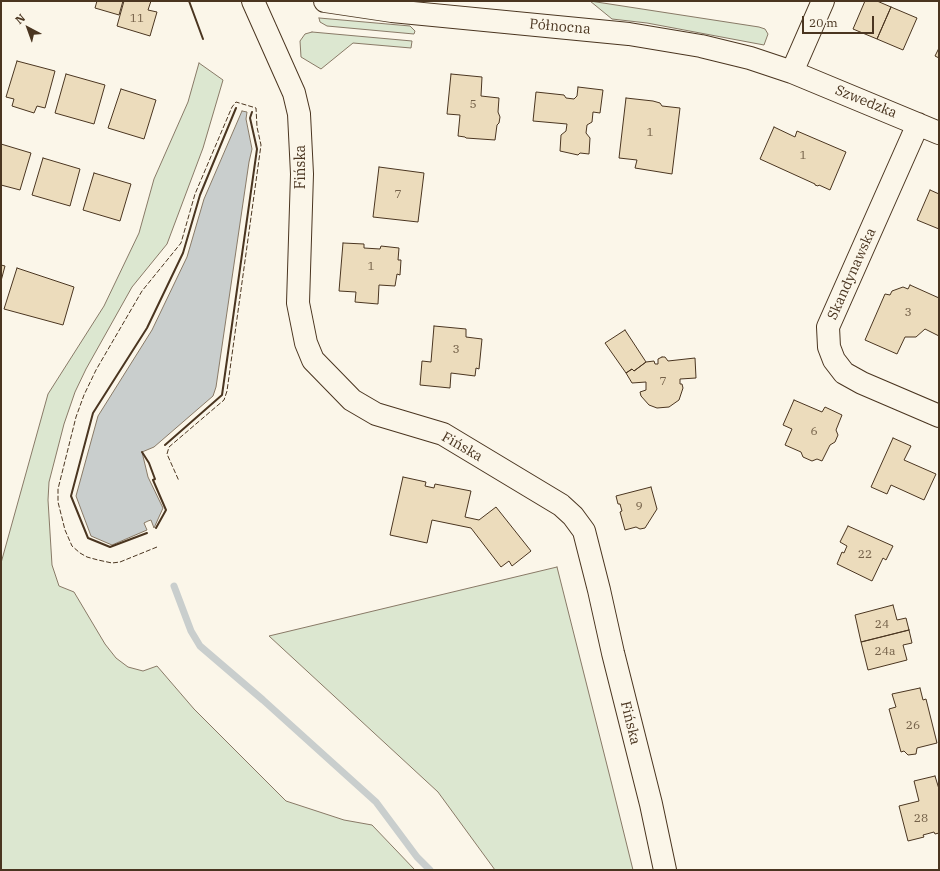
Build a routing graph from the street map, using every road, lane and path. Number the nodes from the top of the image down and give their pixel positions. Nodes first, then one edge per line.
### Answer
1 (253, 1) edge
2 (325, 1) edge
3 (824, 1) edge
4 (792, 72) junction
5 (918, 124) junction
6 (939, 133) edge
7 (939, 416) edge
8 (665, 870) edge

1 - 8 street, Fińska
2 - 4 street, Północna
3 - 4 street
4 - 5 street, Szwedzka
5 - 6 street, Szwedzka
5 - 7 street, Skandynawska

